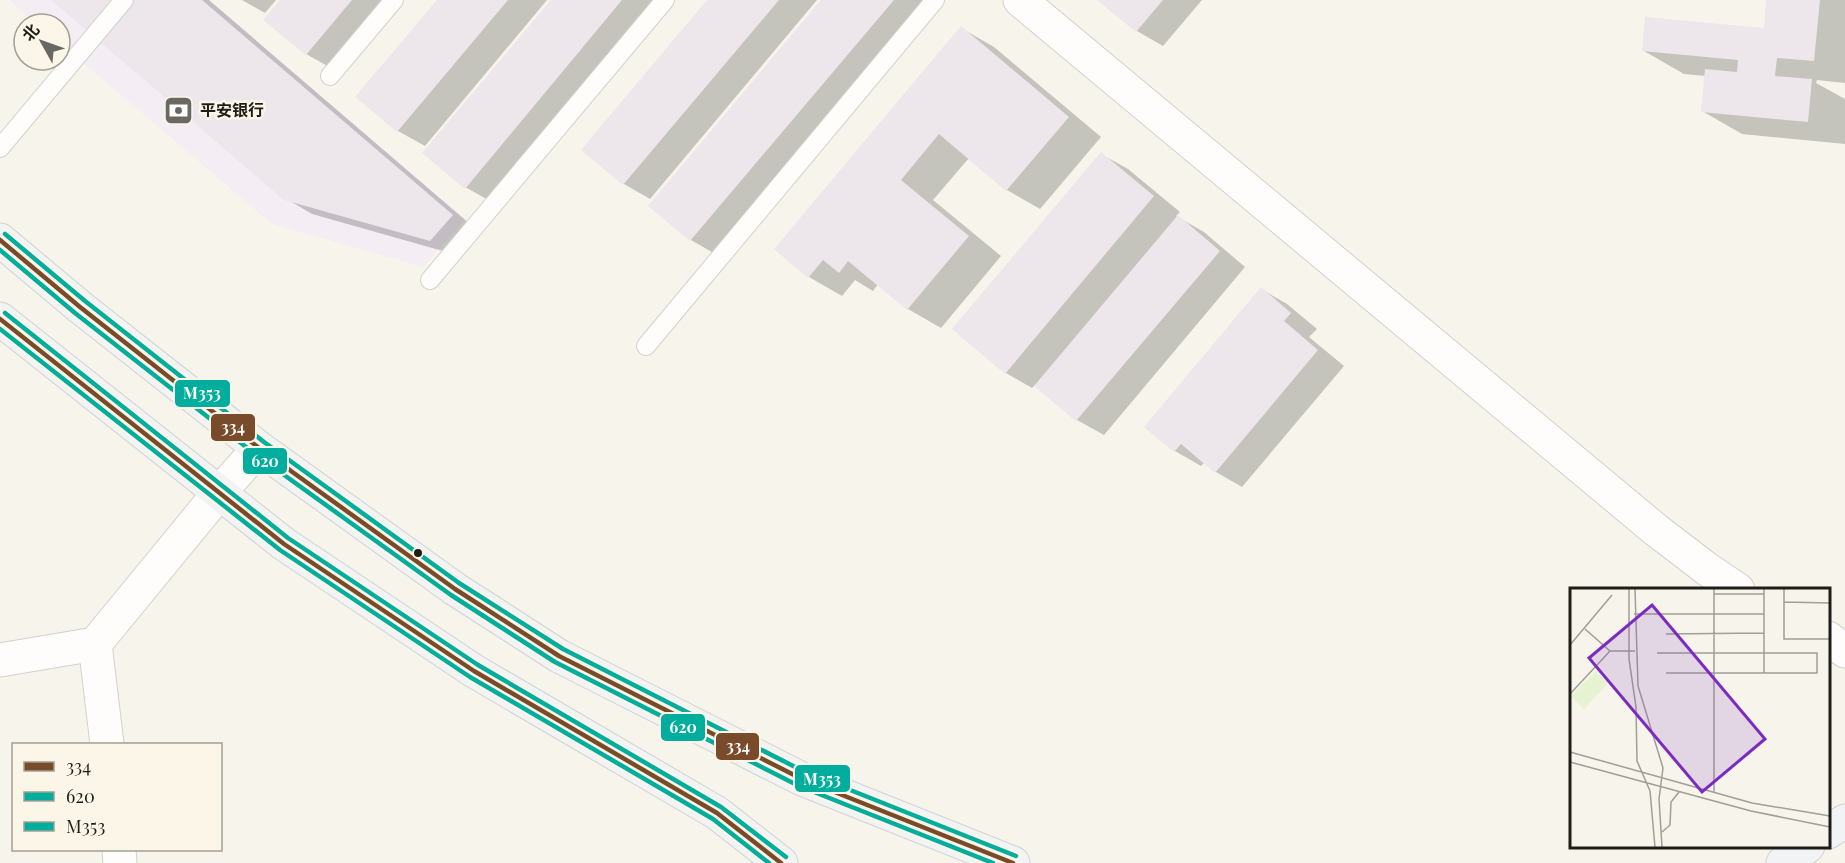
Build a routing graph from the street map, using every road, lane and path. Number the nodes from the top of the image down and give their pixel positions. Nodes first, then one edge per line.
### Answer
1 (124, 0) edge
2 (394, 0) edge
3 (665, 0) edge
4 (935, 0) edge
5 (1020, 0) edge
6 (330, 76) dead end
7 (0, 148) edge
8 (0, 240) edge
9 (430, 280) dead end
10 (0, 319) edge
11 (646, 346) dead end
12 (259, 448) junction
13 (219, 493) junction
14 (1735, 588) edge
15 (1830, 640) edge
16 (95, 644) junction
17 (1845, 651) edge
18 (0, 660) edge
19 (107, 743) edge
20 (1845, 821) edge
21 (1830, 831) edge
22 (781, 863) edge
23 (1013, 863) edge

1 - 7 lane
2 - 6 lane
3 - 9 lane
4 - 11 lane
5 - 14 street
8 - 12 main road
10 - 13 main road
12 - 13 street
12 - 23 main road
13 - 16 street
13 - 22 main road
15 - 17 street
16 - 18 street
16 - 19 street
20 - 21 main road

